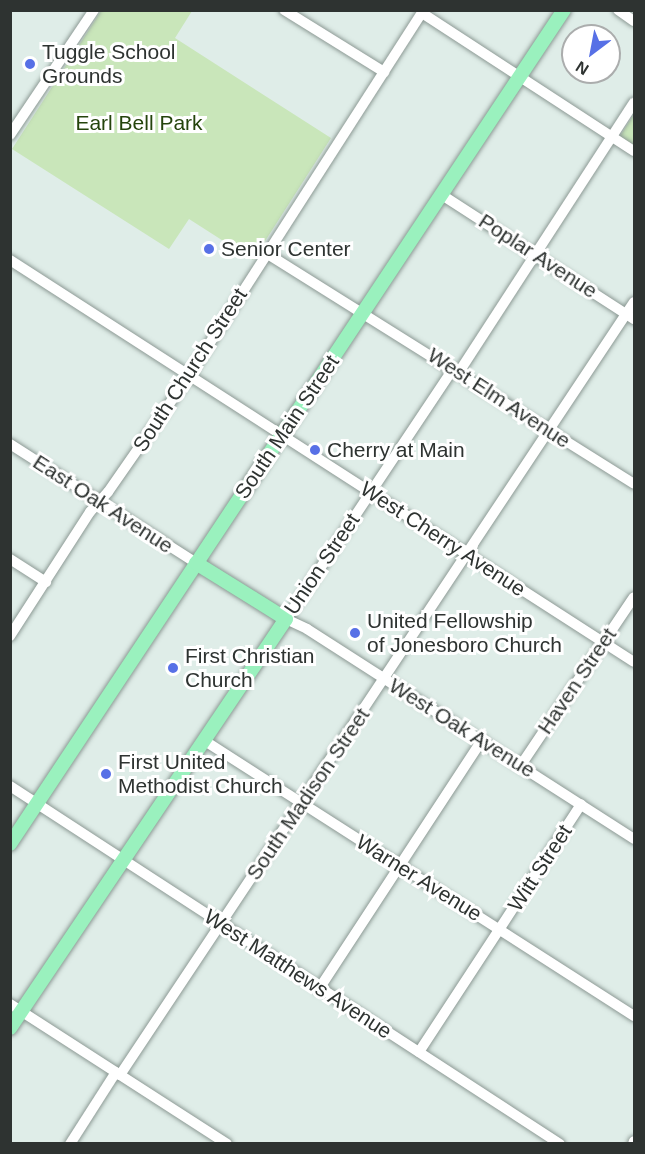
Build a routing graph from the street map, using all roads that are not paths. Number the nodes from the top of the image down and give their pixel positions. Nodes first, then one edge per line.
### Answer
1 (94, 10) edge
2 (284, 10) edge
3 (564, 10) edge
4 (618, 10) edge
5 (423, 12) edge
6 (634, 21) edge
7 (384, 72) junction
8 (519, 78) junction
9 (634, 103) edge
10 (10, 135) edge
11 (612, 137) junction
12 (634, 151) edge
13 (442, 195) junction
14 (266, 253) junction
15 (535, 255) junction
16 (10, 260) edge
17 (634, 302) edge
18 (362, 314) junction
19 (631, 316) edge
20 (456, 371) junction
21 (188, 377) junction
22 (548, 430) junction
23 (281, 435) junction
24 (10, 444) edge
25 (634, 484) edge
26 (370, 492) junction
27 (99, 502) junction
28 (466, 555) junction
29 (10, 559) edge
30 (196, 563) junction
31 (46, 582) junction
32 (634, 597) edge
33 (286, 619) junction
34 (10, 636) edge
35 (602, 641) junction
36 (634, 662) edge
37 (385, 679) junction
38 (482, 740) junction
39 (205, 741) junction
40 (520, 765) junction
41 (10, 786) edge
42 (37, 803) junction
43 (302, 803) junction
44 (581, 804) junction
45 (634, 839) edge
46 (10, 844) edge
47 (124, 859) junction
48 (400, 867) junction
49 (220, 924) junction
50 (500, 929) junction
51 (319, 989) junction
52 (16, 1007) edge
53 (634, 1016) edge
54 (10, 1028) edge
55 (419, 1052) junction
56 (118, 1073) junction
57 (70, 1143) edge
58 (226, 1143) edge
59 (560, 1143) edge

1 - 10 street
2 - 7 street
3 - 8 main road, South Main Street
4 - 6 street
5 - 7 street, South Church Street
5 - 8 street
7 - 14 street, South Church Street
8 - 11 street
8 - 13 main road, South Main Street
9 - 11 street, Union Street
11 - 12 street
11 - 15 street, Union Street
13 - 15 street, Poplar Avenue
13 - 18 main road, South Main Street
14 - 18 street, West Elm Avenue
14 - 21 street, South Church Street
15 - 19 street, Poplar Avenue
15 - 20 street, Union Street
16 - 21 street, West Cherry Avenue
17 - 19 street, South Madison Street
18 - 20 street, West Elm Avenue
18 - 23 main road, South Main Street
19 - 22 street, South Madison Street
20 - 22 street, West Elm Avenue
20 - 26 street, Union Street
21 - 23 street, West Cherry Avenue
21 - 27 street, South Church Street
22 - 25 street, West Elm Avenue
22 - 28 street, South Madison Street
23 - 26 street, West Cherry Avenue
23 - 30 main road, South Main Street
24 - 27 street, East Oak Avenue
26 - 28 street, West Cherry Avenue
26 - 33 street, Union Street
27 - 30 street, East Oak Avenue
27 - 31 street, South Church Street
28 - 35 street, West Cherry Avenue
28 - 37 street, South Madison Street
29 - 31 street
30 - 33 main road, West Oak Avenue
30 - 42 main road, South Main Street
31 - 34 street, South Church Street
32 - 35 street, Haven Street
33 - 37 street, West Oak Avenue
33 - 39 main road, Union Street
35 - 36 street, West Cherry Avenue
35 - 40 street, Haven Street
37 - 38 street, West Oak Avenue
37 - 43 street, South Madison Street
38 - 40 street, West Oak Avenue
38 - 48 street
39 - 43 street, Warner Avenue
39 - 47 main road, Union Street
40 - 44 street, West Oak Avenue
41 - 42 street, West Matthews Avenue
42 - 46 main road, South Main Street
42 - 47 street, West Matthews Avenue
43 - 48 street, Warner Avenue
43 - 49 street, South Madison Street
44 - 45 street, West Oak Avenue
44 - 50 street, Witt Street
47 - 49 street, West Matthews Avenue
47 - 52 main road, Union Street
48 - 50 street, Warner Avenue
48 - 51 street
49 - 51 street, West Matthews Avenue
49 - 56 street, South Madison Street
50 - 53 street, Warner Avenue
50 - 55 street, Witt Street
51 - 55 street, West Matthews Avenue
52 - 54 main road, Union Street
52 - 56 street
55 - 59 street, West Matthews Avenue
56 - 57 street, South Madison Street
56 - 58 street

